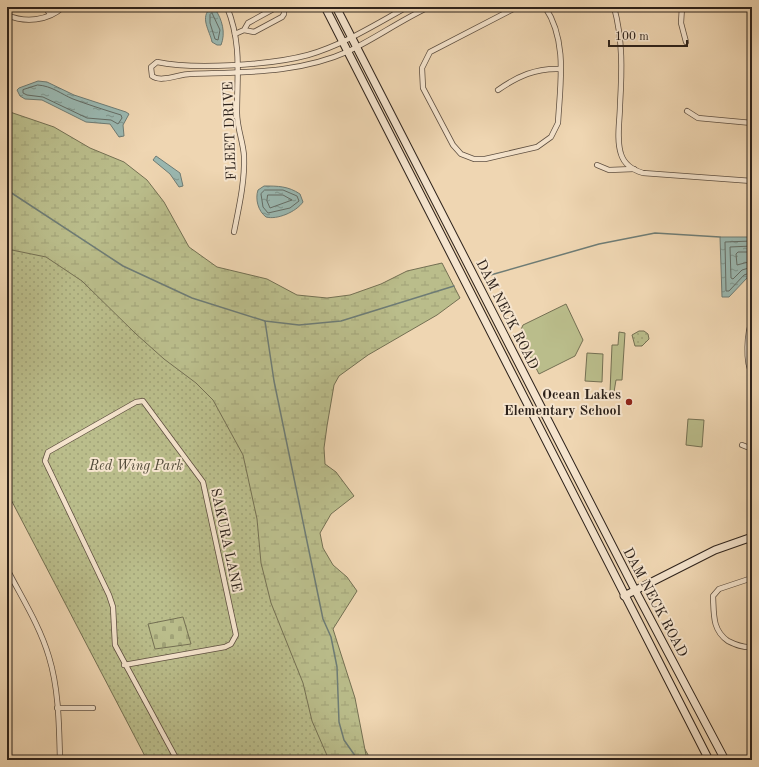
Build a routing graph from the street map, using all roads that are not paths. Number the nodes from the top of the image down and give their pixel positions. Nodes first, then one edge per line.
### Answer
1 (46, 7) edge
2 (63, 7) edge
3 (227, 7) edge
4 (325, 7) edge
5 (336, 7) edge
6 (407, 7) edge
7 (429, 7) edge
8 (517, 7) edge
9 (546, 7) edge
10 (614, 7) edge
11 (682, 7) edge
12 (50, 14) junction
13 (7, 15) edge
14 (244, 30) junction
15 (235, 34) junction
16 (351, 36) junction
17 (342, 41) junction
18 (686, 42) dead end
19 (356, 46) junction
20 (348, 51) junction
21 (239, 64) junction
22 (560, 69) junction
23 (239, 72) junction
24 (498, 90) dead end
25 (687, 112) dead end
26 (752, 123) edge
27 (597, 165) dead end
28 (634, 170) junction
29 (752, 181) edge
30 (234, 232) dead end
31 (752, 321) edge
32 (752, 373) edge
33 (545, 415) junction
34 (535, 420) junction
35 (742, 445) dead end
36 (752, 449) edge
37 (752, 537) edge
38 (7, 569) edge
39 (752, 578) edge
40 (635, 590) junction
41 (624, 596) junction
42 (751, 648) edge
43 (124, 665) junction
44 (57, 708) junction
45 (94, 708) dead end
46 (60, 760) edge
47 (177, 760) edge
48 (709, 760) edge
49 (725, 760) edge

1 - 12 street
2 - 12 street
3 - 15 street, FLEET DRIVE
4 - 17 main road, DAM NECK ROAD
5 - 16 main road, DAM NECK ROAD
6 - 16 street
7 - 19 street
8 - 22 street
9 - 22 street
10 - 28 street
11 - 18 street
12 - 13 street
14 - 14 street
14 - 15 street
15 - 21 street, FLEET DRIVE
16 - 17 street
16 - 19 main road, DAM NECK ROAD
17 - 20 main road, DAM NECK ROAD
17 - 21 street
19 - 20 street
19 - 33 main road, DAM NECK ROAD
20 - 23 street
20 - 34 main road, DAM NECK ROAD
21 - 23 street, FLEET DRIVE
21 - 23 street
22 - 24 street
23 - 30 street, FLEET DRIVE
25 - 26 street
27 - 28 street
28 - 29 street
31 - 32 street
33 - 34 main road
33 - 40 main road, DAM NECK ROAD
34 - 41 main road, DAM NECK ROAD
35 - 36 street
37 - 40 main road
38 - 44 street
39 - 42 street
40 - 41 main road
40 - 49 main road, DAM NECK ROAD
41 - 48 main road, DAM NECK ROAD
43 - 43 street, SAKURA LANE
43 - 47 street, SAKURA LANE
44 - 45 street
44 - 46 street

